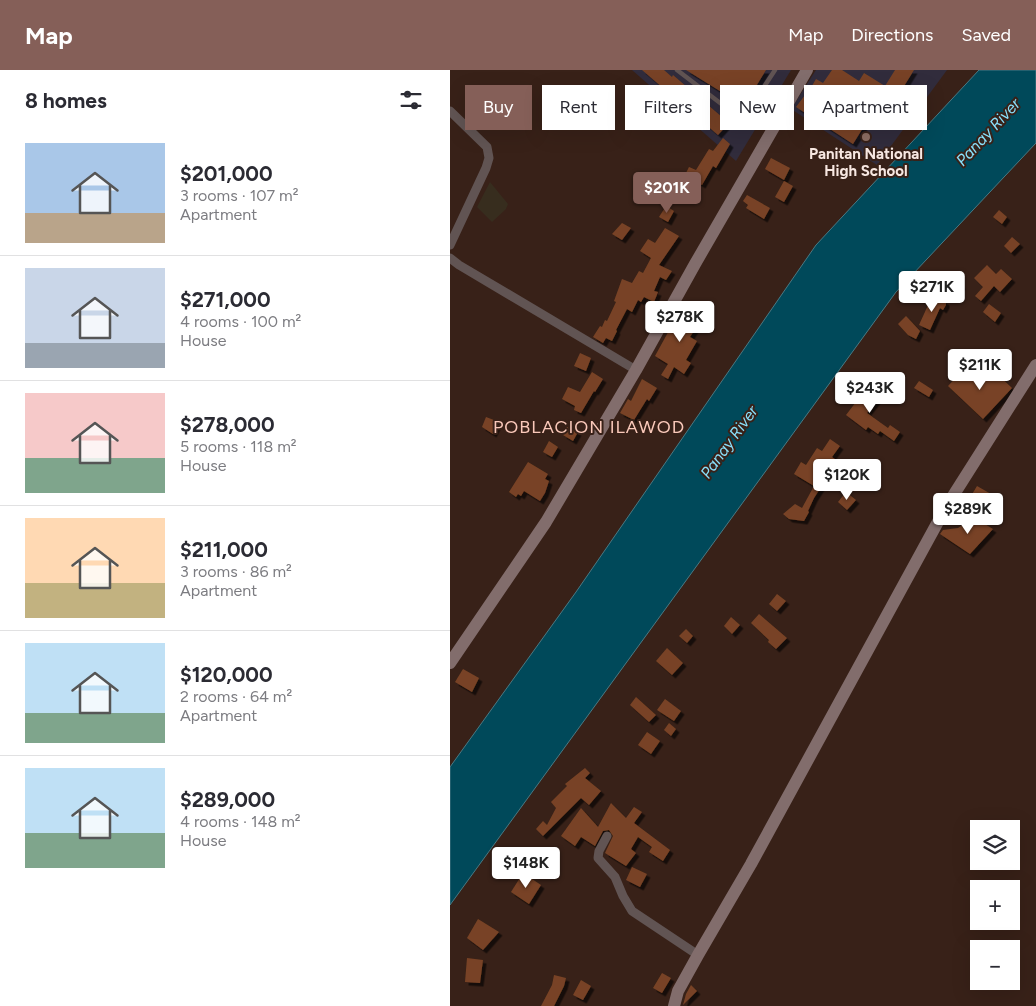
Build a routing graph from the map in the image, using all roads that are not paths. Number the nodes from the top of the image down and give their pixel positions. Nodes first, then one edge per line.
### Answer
1 (677, 70) edge
2 (776, 70) edge
3 (807, 70) edge
4 (450, 111) edge
5 (450, 245) edge
6 (450, 258) edge
7 (1036, 365) edge
8 (636, 370) junction
9 (450, 663) edge
10 (607, 836) dead end
11 (698, 955) junction
12 (674, 1006) edge

1 - 2 lane
3 - 8 street
4 - 5 street
6 - 8 street
7 - 11 street
8 - 9 street
10 - 11 street
11 - 12 street

